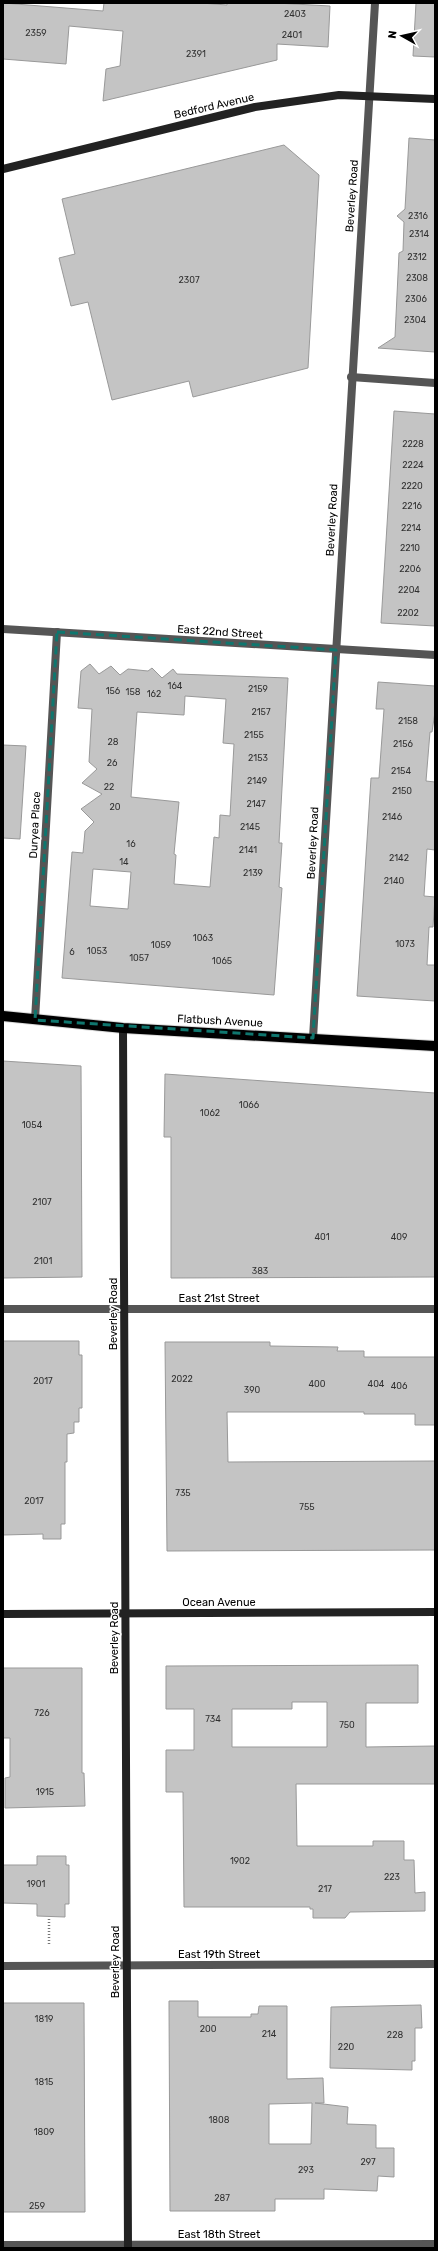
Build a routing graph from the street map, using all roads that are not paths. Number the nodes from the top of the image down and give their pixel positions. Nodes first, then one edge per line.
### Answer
1 (375, 3) edge
2 (369, 96) junction
3 (435, 99) edge
4 (3, 169) edge
5 (352, 377) junction
6 (435, 383) edge
7 (3, 629) edge
8 (57, 632) junction
9 (336, 650) junction
10 (435, 655) edge
11 (3, 1016) edge
12 (35, 1020) junction
13 (123, 1028) junction
14 (313, 1038) junction
15 (435, 1046) edge
16 (3, 1309) edge
17 (124, 1309) junction
18 (435, 1309) edge
19 (435, 1612) edge
20 (3, 1614) edge
21 (125, 1614) junction
22 (435, 1964) edge
23 (126, 1965) junction
24 (3, 1966) edge
25 (435, 2244) edge
26 (3, 2245) edge
27 (128, 2246) edge

1 - 2 street, Beverley Road
2 - 3 street, Bedford Avenue
2 - 4 street, Bedford Avenue
2 - 5 street, Beverley Road
5 - 6 street
5 - 9 street, Beverley Road
7 - 8 street, East 22nd Street
8 - 9 street, East 22nd Street
8 - 12 street, Duryea Place
9 - 10 street, East 22nd Street
9 - 14 street, Beverley Road
11 - 12 main road, Flatbush Avenue
12 - 13 main road, Flatbush Avenue
13 - 14 main road, Flatbush Avenue
13 - 17 street, Beverley Road
14 - 15 main road, Flatbush Avenue
16 - 17 street, East 21st Street
17 - 18 street, East 21st Street
17 - 21 street, Beverley Road
19 - 21 street, Ocean Avenue
20 - 21 street, Ocean Avenue
21 - 23 street, Beverley Road
22 - 23 street, East 19th Street
23 - 24 street, East 19th Street
23 - 27 street, Beverley Road
25 - 27 street, East 18th Street
26 - 27 street, East 18th Street

